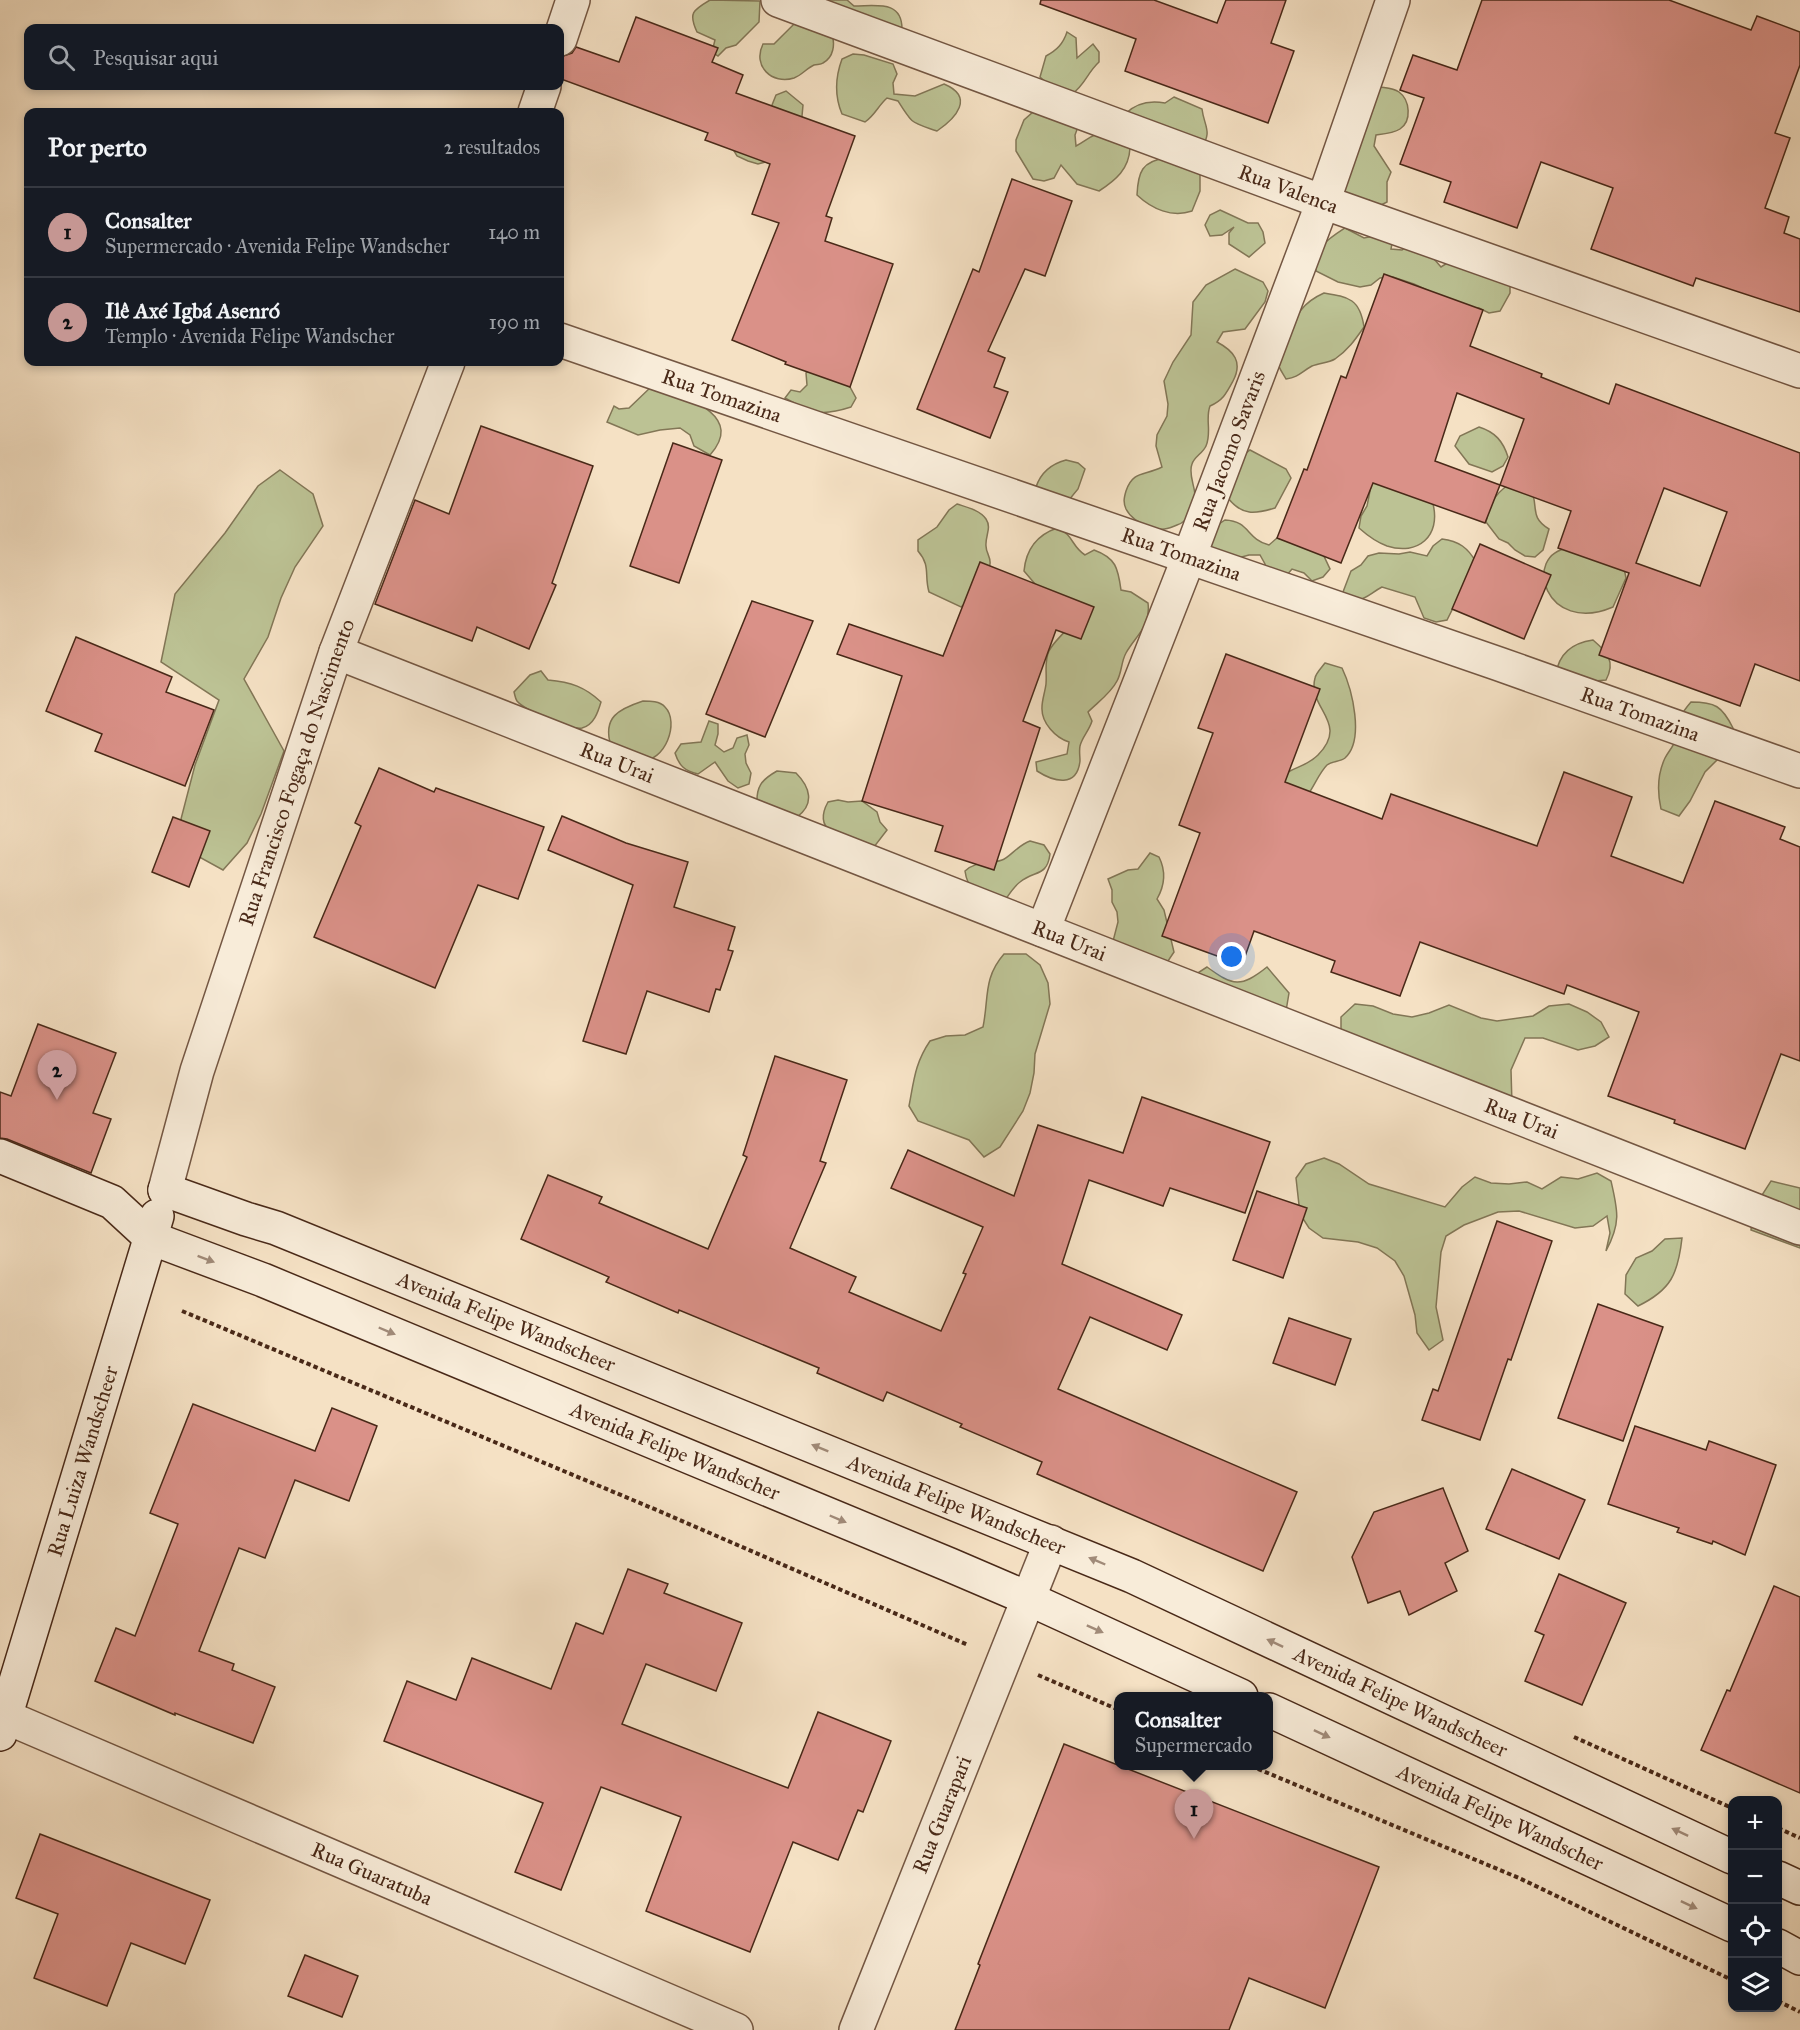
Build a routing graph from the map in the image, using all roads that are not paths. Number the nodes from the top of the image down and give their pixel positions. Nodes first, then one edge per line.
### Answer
1 (573, 0) edge
2 (778, 0) edge
3 (1393, 0) edge
4 (564, 27) edge
5 (543, 90) edge
6 (536, 108) edge
7 (1323, 202) junction
8 (564, 341) edge
9 (446, 366) edge
10 (1800, 371) edge
11 (1189, 557) junction
12 (336, 652) junction
13 (1800, 771) edge
14 (1043, 930) junction
15 (0, 1156) edge
16 (165, 1190) junction
17 (112, 1202) junction
18 (1800, 1228) edge
19 (151, 1238) junction
20 (1051, 1542) junction
21 (1027, 1598) junction
22 (1232, 1692) edge
23 (1273, 1712) edge
24 (3, 1725) edge
25 (1728, 1855) edge
26 (1782, 1880) edge
27 (1800, 1888) edge
28 (1728, 1924) edge
29 (1782, 1948) edge
30 (1800, 1958) edge
31 (736, 2030) edge
32 (856, 2030) edge

1 - 4 street
2 - 7 street, Rua Valenca
3 - 7 street, Rua Jacomo Savaris
5 - 6 street
7 - 10 street, Rua Valenca
7 - 11 street, Rua Jacomo Savaris
8 - 11 street, Rua Tomazina
9 - 12 street, Rua Francisco Fogaça do Nascimento
11 - 13 street, Rua Tomazina
11 - 14 street, Rua Jacomo Savaris
12 - 14 street, Rua Urai
12 - 16 street, Rua Francisco Fogaça do Nascimento
14 - 18 street, Rua Urai
15 - 17 street, Avenida Felipe Wandscher
16 - 17 street
16 - 19 street, Rua Luiza Wandscheer
20 -> 16 street, Avenida Felipe Wandscheer
17 - 19 street, Avenida Felipe Wandscher
19 -> 21 street, Avenida Felipe Wandscher
19 - 24 street, Rua Luiza Wandscheer
20 - 21 street, Rua Guarapari
25 -> 20 street, Avenida Felipe Wandscheer
21 -> 22 street, Avenida Felipe Wandscher
21 - 32 street, Rua Guarapari
23 -> 28 street, Avenida Felipe Wandscher
24 - 31 street, Rua Guaratuba
26 - 27 street
29 - 30 street

